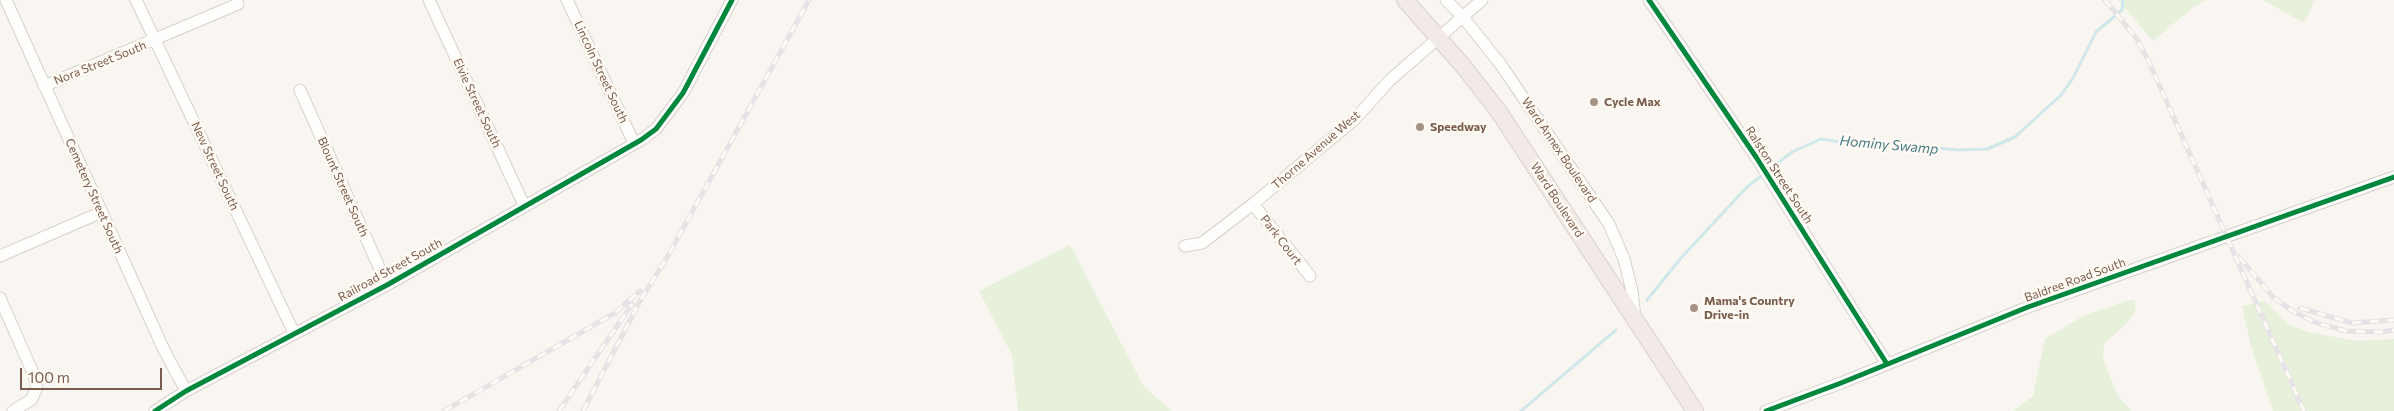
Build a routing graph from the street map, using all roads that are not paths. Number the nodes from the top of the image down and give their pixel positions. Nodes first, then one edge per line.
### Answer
1 (6, 0) edge
2 (136, 0) edge
3 (429, 0) edge
4 (567, 0) edge
5 (732, 0) edge
6 (1405, 0) edge
7 (1446, 0) edge
8 (1482, 0) edge
9 (1649, 0) edge
10 (238, 4) dead end
11 (1463, 17) junction
12 (1439, 37) junction
13 (156, 40) junction
14 (44, 86) junction
15 (300, 90) dead end
16 (634, 143) junction
17 (2394, 177) edge
18 (1253, 204) junction
19 (524, 205) junction
20 (102, 212) junction
21 (1186, 246) dead end
22 (0, 256) edge
23 (1310, 276) dead end
24 (387, 285) junction
25 (0, 298) edge
26 (1635, 319) junction
27 (294, 333) junction
28 (1887, 364) junction
29 (186, 391) junction
30 (13, 411) edge
31 (155, 411) edge
32 (1694, 411) edge
33 (1766, 411) edge

1 - 14 street, Cemetery Street South
2 - 13 street, New Street South
3 - 19 street, Elvie Street South
4 - 16 street, Lincoln Street South
5 - 16 street, Railroad Street South
6 - 12 highway, Ward Boulevard
7 - 11 street, Ward Annex Boulevard
8 - 11 street, Thorne Avenue West
9 - 28 street, Ralston Street South
10 - 13 street, Nora Street South
11 - 12 street, Thorne Avenue West
11 - 26 street, Ward Annex Boulevard
12 - 18 street, Thorne Avenue West
12 - 26 highway, Ward Boulevard
13 - 14 street, Nora Street South
13 - 27 street, New Street South
14 - 20 street, Cemetery Street South
15 - 24 street, Blount Street South
16 - 19 street, Railroad Street South
17 - 28 street, Baldree Road South
18 - 21 street, Thorne Avenue West
18 - 23 street, Park Court
19 - 24 street, Railroad Street South
20 - 22 street
20 - 29 street, Cemetery Street South
24 - 27 street, Railroad Street South
25 - 30 street
26 - 32 highway, Ward Boulevard
27 - 29 street, Railroad Street South
28 - 33 street, Baldree Road South
29 - 31 street, Railroad Street South

